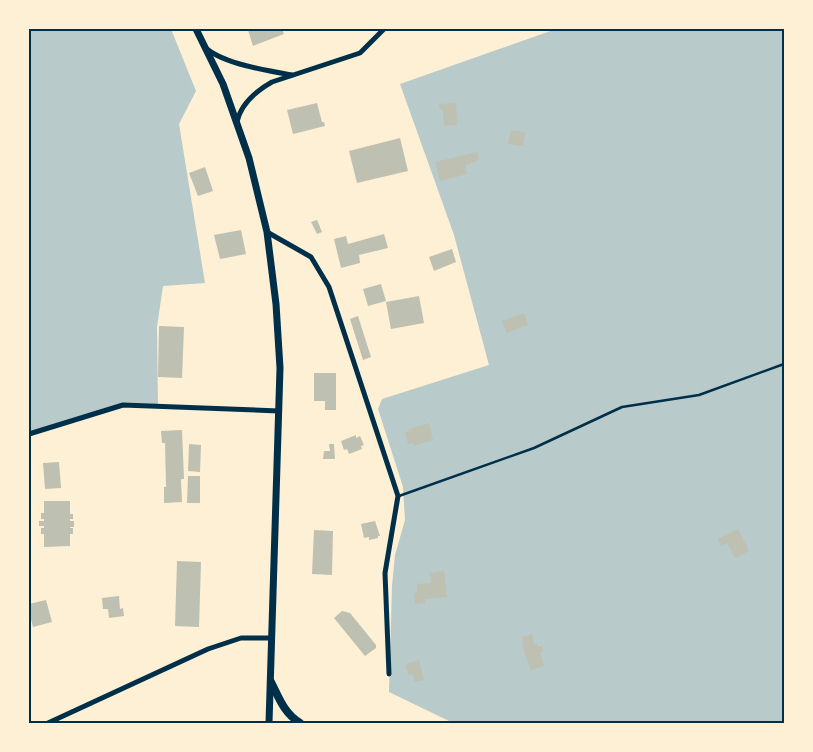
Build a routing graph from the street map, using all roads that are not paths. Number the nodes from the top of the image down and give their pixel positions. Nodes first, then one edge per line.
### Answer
1 (196, 29) edge
2 (384, 29) edge
3 (205, 47) junction
4 (292, 75) junction
5 (237, 124) junction
6 (267, 232) junction
7 (784, 364) edge
8 (279, 411) junction
9 (29, 434) edge
10 (398, 496) junction
11 (272, 638) junction
12 (388, 674) dead end
13 (271, 682) junction
14 (48, 723) edge
15 (270, 723) edge
16 (300, 723) edge

1 - 3 main road
2 - 4 street
3 - 4 street
3 - 5 main road
4 - 5 street
5 - 6 main road
6 - 8 main road
6 - 10 street
7 - 10 lane
8 - 9 street
8 - 11 main road
10 - 12 street
11 - 13 main road
11 - 14 street
13 - 15 main road
13 - 16 highway

